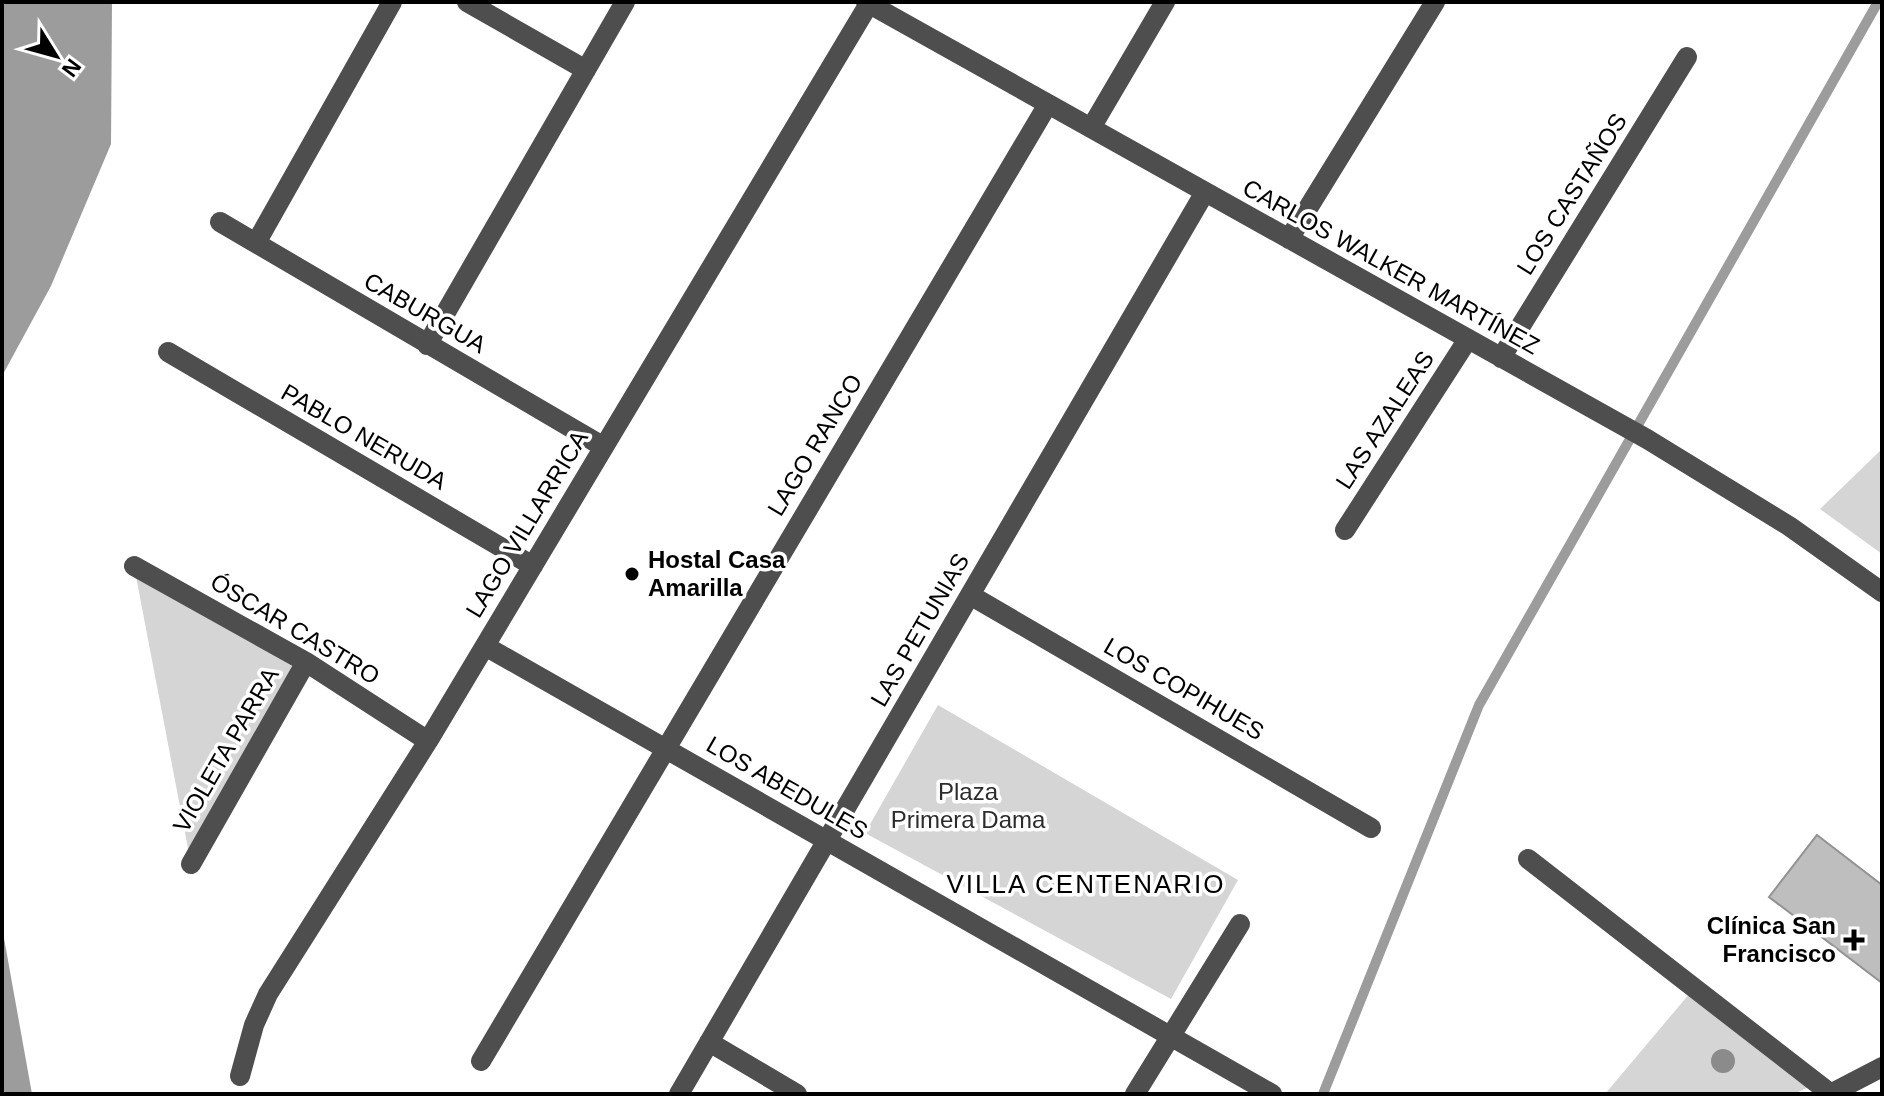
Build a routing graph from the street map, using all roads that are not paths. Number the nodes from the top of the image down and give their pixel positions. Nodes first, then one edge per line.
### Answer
1 (392, 2) edge
2 (467, 2) edge
3 (625, 2) edge
4 (1165, 2) edge
5 (1435, 2) edge
6 (868, 3) edge
7 (1687, 57) dead end
8 (586, 70) junction
9 (1048, 104) junction
10 (1091, 128) junction
11 (1205, 192) junction
12 (220, 222) dead end
13 (1289, 239) junction
14 (256, 243) junction
15 (1468, 339) junction
16 (427, 345) junction
17 (168, 352) dead end
18 (1501, 358) junction
19 (604, 447) junction
20 (1345, 530) dead end
21 (134, 566) dead end
22 (533, 566) junction
23 (1882, 592) edge
24 (970, 595) junction
25 (485, 646) junction
26 (306, 662) junction
27 (428, 741) junction
28 (666, 749) junction
29 (1371, 828) dead end
30 (827, 841) junction
31 (1528, 859) dead end
32 (191, 864) dead end
33 (1240, 924) dead end
34 (1169, 1035) junction
35 (709, 1042) junction
36 (481, 1061) dead end
37 (1882, 1067) edge
38 (240, 1076) dead end
39 (679, 1094) edge
40 (797, 1094) edge
41 (1135, 1094) edge
42 (1272, 1094) edge
43 (1830, 1094) edge

1 - 14 street
2 - 8 street
3 - 8 street
4 - 10 street
5 - 13 street
6 - 9 street, CARLOS WALKER MARTÍNEZ
6 - 19 street, LAGO VILLARRICA
7 - 18 street, LOS CASTAÑOS
8 - 16 street
9 - 10 street, CARLOS WALKER MARTÍNEZ
9 - 28 street, LAGO RANCO
10 - 11 street, CARLOS WALKER MARTÍNEZ
11 - 13 street, CARLOS WALKER MARTÍNEZ
11 - 24 street, LAS PETUNIAS
12 - 14 street, CABURGUA
13 - 15 street, CARLOS WALKER MARTÍNEZ
14 - 16 street, CABURGUA
15 - 18 street, CARLOS WALKER MARTÍNEZ
15 - 20 street, LAS AZALEAS
16 - 19 street, CABURGUA
17 - 22 street, PABLO NERUDA
18 - 23 street, CARLOS WALKER MARTÍNEZ
19 - 22 street, LAGO VILLARRICA
21 - 26 street, ÓSCAR CASTRO
22 - 25 street, LAGO VILLARRICA
24 - 29 street, LOS COPIHUES
24 - 30 street, LAS PETUNIAS
25 - 27 street, LAGO VILLARRICA
25 - 28 street, LOS ABEDULES
26 - 27 street, ÓSCAR CASTRO
26 - 32 street, VIOLETA PARRA
27 - 38 street, LAGO VILLARRICA
28 - 30 street, LOS ABEDULES
28 - 36 street, LAGO RANCO
30 - 34 street, LOS ABEDULES
30 - 35 street, LAS PETUNIAS
31 - 43 street
33 - 34 street
34 - 41 street
34 - 42 street, LOS ABEDULES
35 - 39 street, LAS PETUNIAS
35 - 40 street
37 - 43 street

